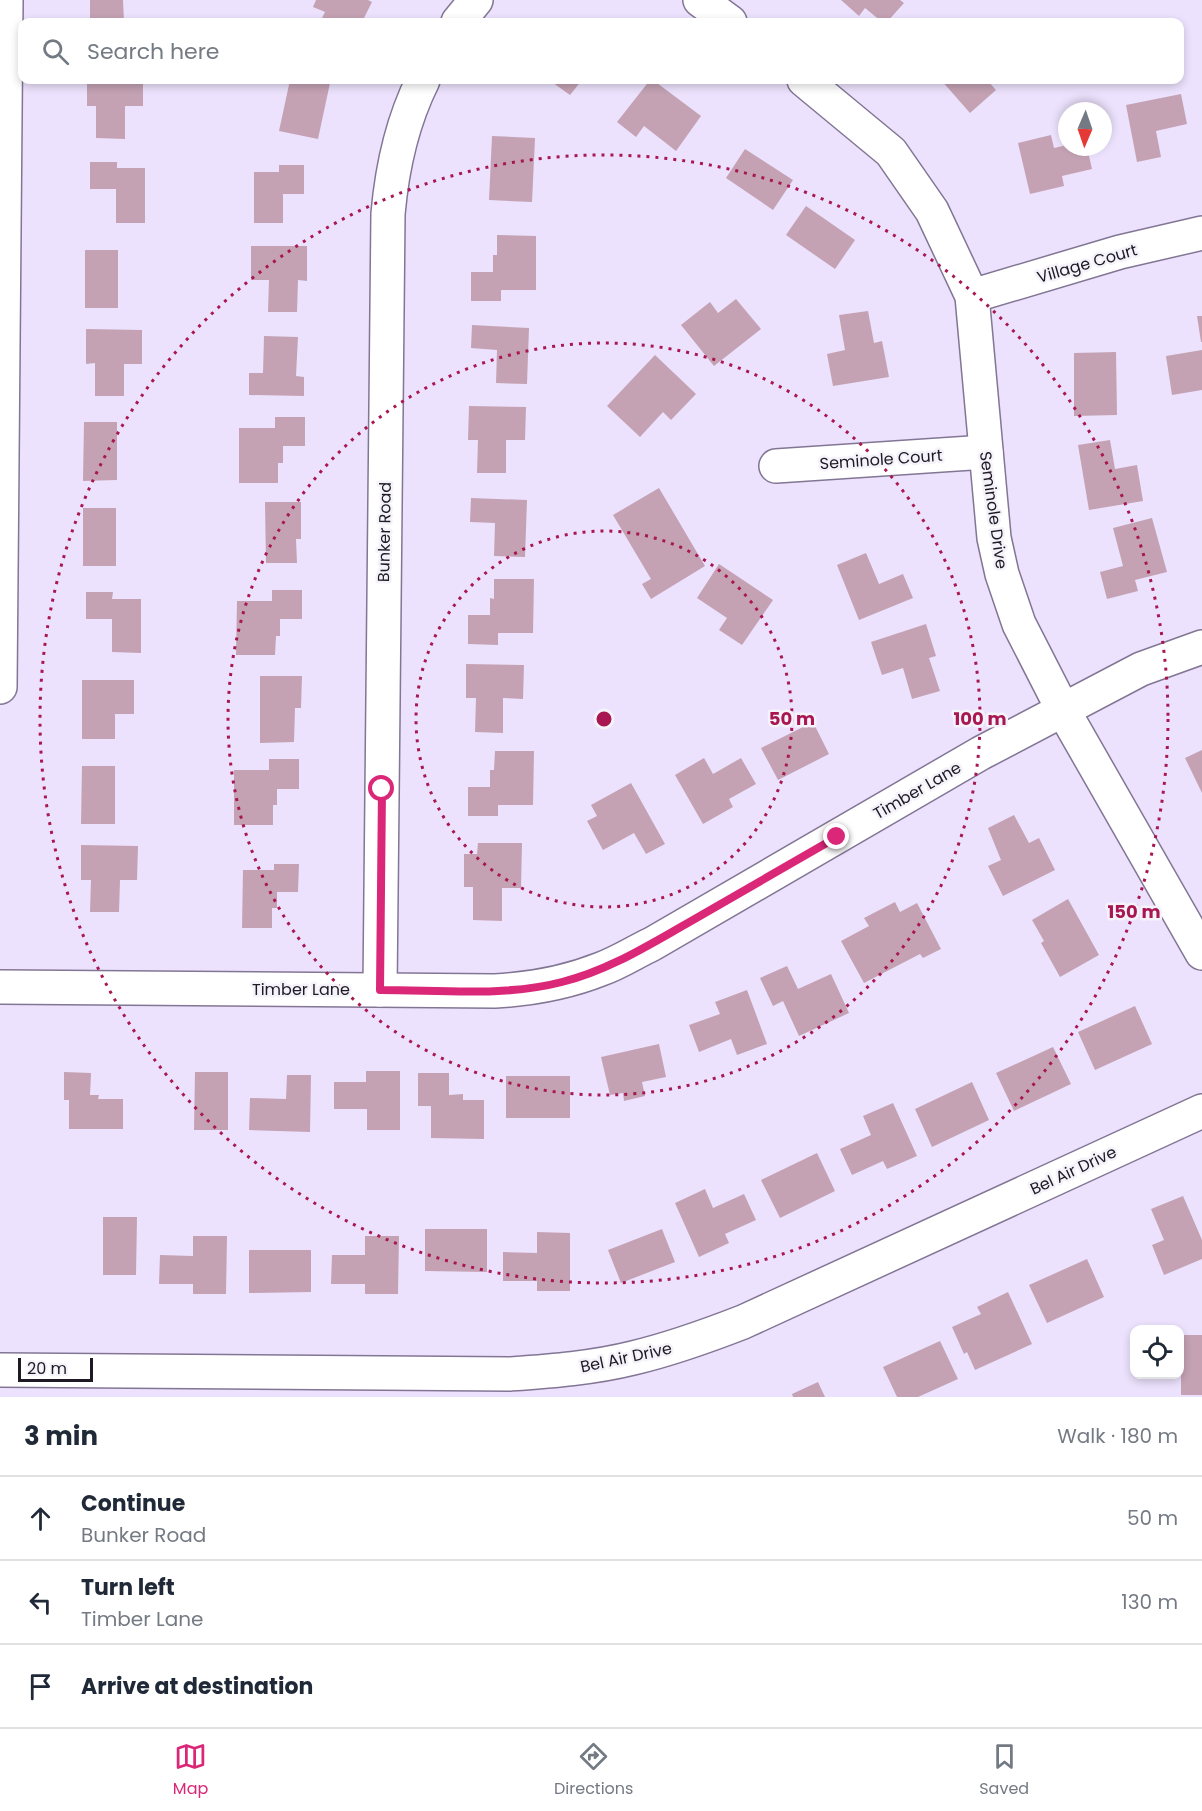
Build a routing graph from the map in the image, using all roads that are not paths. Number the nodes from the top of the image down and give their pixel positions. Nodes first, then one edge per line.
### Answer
1 (6, 0) edge
2 (476, 0) edge
3 (461, 18) edge
4 (421, 84) edge
5 (809, 84) edge
6 (1202, 233) edge
7 (972, 296) junction
8 (986, 452) junction
9 (776, 466) dead end
10 (1202, 647) edge
11 (0, 687) edge
12 (1063, 710) junction
13 (1202, 953) edge
14 (0, 987) edge
15 (380, 990) junction
16 (1202, 1111) edge
17 (0, 1370) edge

1 - 11 street
2 - 3 street
4 - 15 street, Bunker Road
5 - 7 street, Seminole Drive
6 - 7 street, Village Court
7 - 8 street, Seminole Drive
8 - 9 street, Seminole Court
8 - 12 street, Seminole Drive
10 - 12 street, Timber Lane
12 - 13 street, Seminole Drive
12 - 15 street, Timber Lane
14 - 15 street, Timber Lane
16 - 17 street, Bel Air Drive

